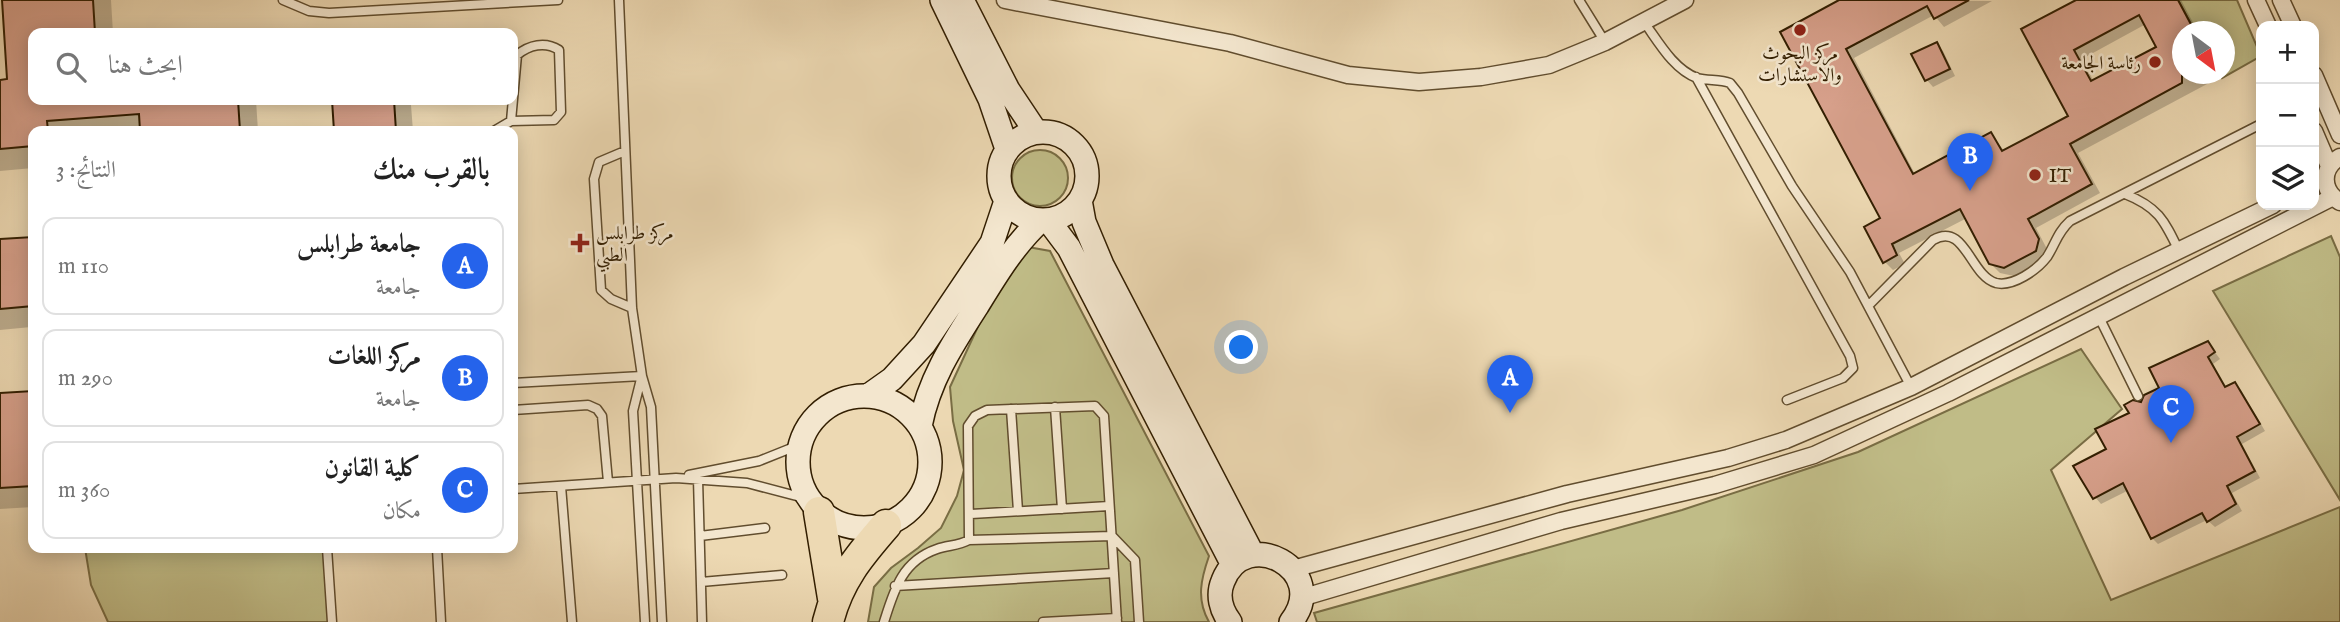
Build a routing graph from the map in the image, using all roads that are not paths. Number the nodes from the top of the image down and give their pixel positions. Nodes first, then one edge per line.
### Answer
1 (283, 0) edge
2 (558, 0) edge
3 (619, 0) edge
4 (942, 0) edge
5 (962, 0) edge
6 (1005, 0) edge
7 (1579, 0) edge
8 (1685, 0) edge
9 (2256, 0) edge
10 (2281, 0) edge
11 (2265, 21) edge
12 (2290, 21) edge
13 (1644, 22) junction
14 (1605, 42) junction
15 (518, 54) edge
16 (1696, 77) junction
17 (2318, 84) edge
18 (512, 105) edge
19 (511, 121) junction
20 (502, 126) edge
21 (2256, 127) edge
22 (1036, 132) junction
23 (2340, 135) edge
24 (2319, 146) edge
25 (1007, 149) junction
26 (625, 150) junction
27 (2327, 171) edge
28 (2125, 194) junction
29 (1080, 200) junction
30 (2336, 200) edge
31 (1006, 201) junction
32 (2263, 210) edge
33 (1044, 220) junction
34 (2179, 251) junction
35 (1868, 305) junction
36 (632, 308) junction
37 (2098, 315) junction
38 (642, 376) junction
39 (518, 383) edge
40 (1911, 387) junction
41 (868, 396) junction
42 (2138, 396) dead end
43 (1787, 400) dead end
44 (1055, 407) junction
45 (1011, 409) junction
46 (518, 410) edge
47 (920, 426) junction
48 (799, 445) junction
49 (653, 478) junction
50 (676, 478) junction
51 (698, 479) junction
52 (636, 480) junction
53 (608, 482) junction
54 (561, 486) junction
55 (518, 489) edge
56 (814, 506) junction
57 (1109, 506) junction
58 (1062, 509) junction
59 (1018, 511) junction
60 (971, 514) junction
61 (886, 525) junction
62 (765, 528) dead end
63 (699, 536) junction
64 (1112, 536) junction
65 (969, 540) junction
66 (327, 553) edge
67 (437, 553) edge
68 (1243, 560) junction
69 (1293, 569) junction
70 (1114, 573) junction
71 (782, 575) dead end
72 (701, 583) junction
73 (895, 586) junction
74 (1301, 598) junction
75 (830, 610) edge
76 (1117, 620) edge
77 (332, 622) edge
78 (440, 622) edge
79 (572, 622) edge
80 (645, 622) edge
81 (662, 622) edge
82 (702, 622) edge
83 (884, 622) edge
84 (1043, 622) edge
85 (1139, 622) edge
86 (1230, 622) edge
87 (1291, 622) edge

1 - 2 lane
3 - 26 lane
4 - 25 street
5 - 22 street
6 - 14 street
7 - 14 lane
8 - 13 street
9 - 11 street
10 - 12 street
13 - 14 street
13 - 16 lane
15 - 19 lane
16 - 35 lane
16 - 43 lane
17 - 23 street
18 - 19 lane
19 - 20 lane
21 - 28 lane
22 - 25 street
22 - 29 street
24 - 27 street
25 - 31 street
26 - 36 lane
26 - 36 lane
27 - 30 street
28 - 34 lane
28 - 35 lane
29 - 33 street
29 - 68 street
30 - 37 street
31 - 33 street
31 - 41 street
32 - 34 street
33 - 47 street
33 - 68 street
34 - 40 street
35 - 40 lane
36 - 38 lane
37 - 42 lane
37 - 74 street
38 - 39 lane
38 - 49 lane
38 - 52 lane
40 - 69 street
41 - 47 street
41 - 48 street
44 - 45 lane
44 - 57 lane
44 - 58 lane
45 - 59 lane
45 - 60 lane
46 - 53 lane
47 - 61 street
48 - 50 lane
48 - 56 street
49 - 50 lane
49 - 52 lane
49 - 81 lane
50 - 51 lane
51 - 56 lane
51 - 63 lane
52 - 53 lane
52 - 80 lane
53 - 54 lane
54 - 55 lane
54 - 79 lane
56 - 61 street
56 - 75 highway
57 - 58 lane
57 - 64 lane
58 - 59 lane
59 - 60 lane
60 - 65 lane
61 - 75 highway
62 - 63 lane
63 - 72 lane
64 - 65 lane
64 - 70 lane
64 - 85 lane
65 - 73 lane
66 - 77 lane
67 - 78 lane
68 - 69 street
68 - 86 street
69 - 74 street
70 - 73 lane
70 - 76 lane
71 - 72 lane
72 - 82 lane
73 - 83 lane
74 - 87 street
76 - 84 lane

